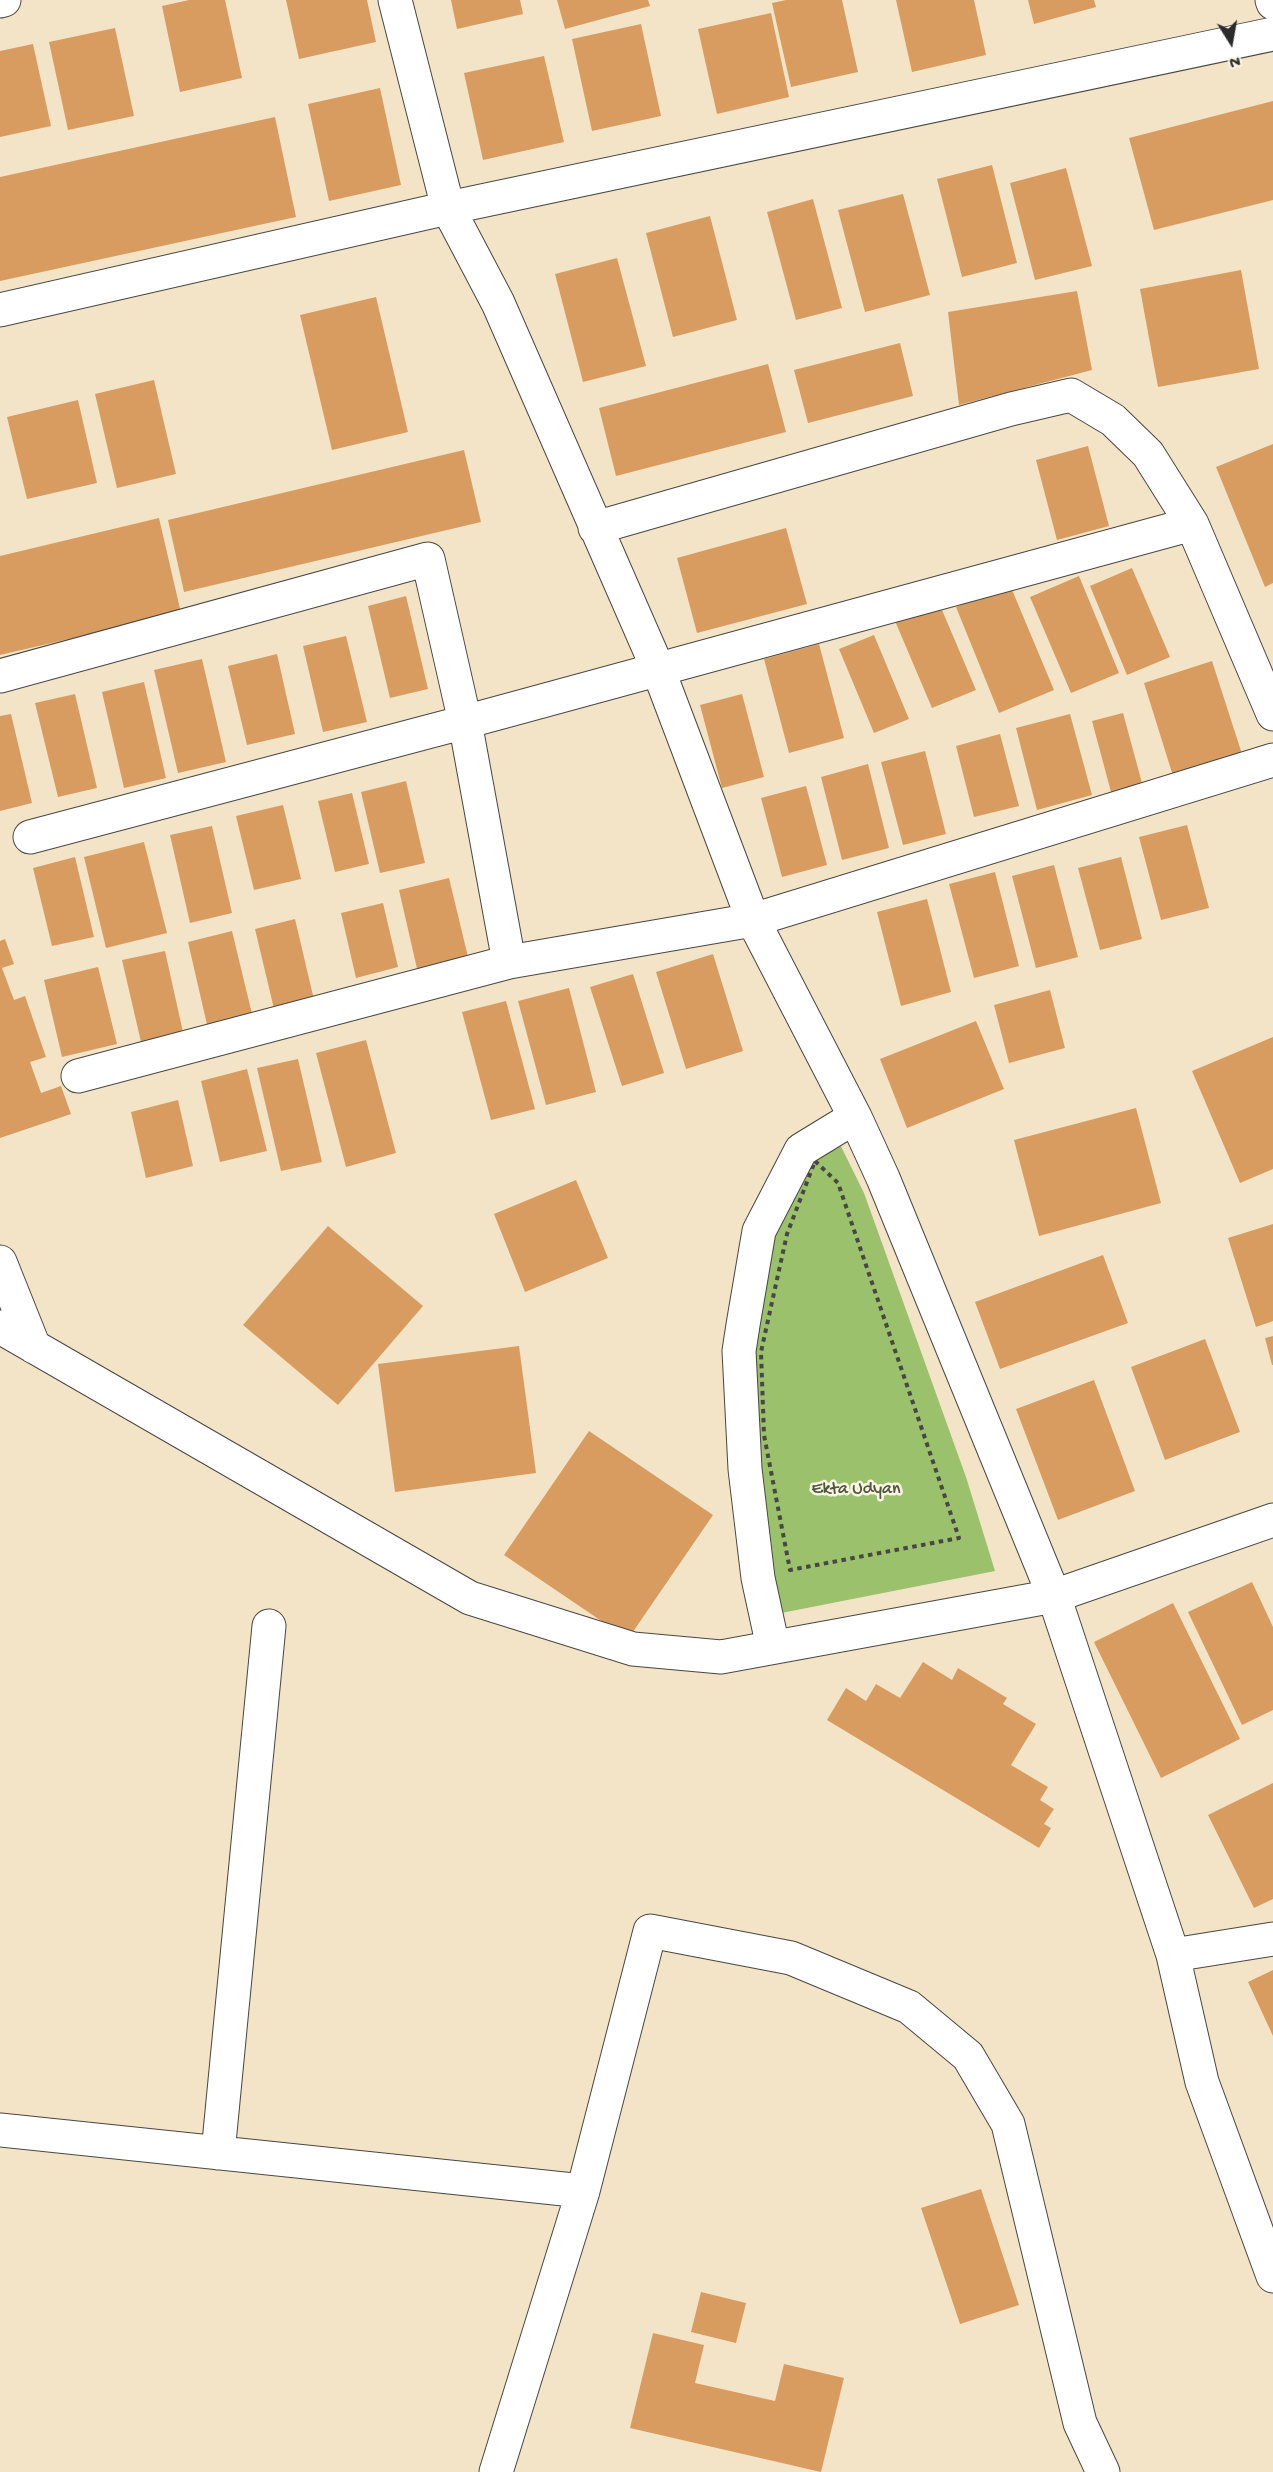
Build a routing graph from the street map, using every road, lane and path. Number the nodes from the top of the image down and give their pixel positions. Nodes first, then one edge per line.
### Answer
1 (395, 0) edge
2 (1273, 34) edge
3 (448, 208) junction
4 (0, 310) edge
5 (1192, 524) junction
6 (595, 528) junction
7 (658, 669) junction
8 (0, 676) edge
9 (1273, 714) edge
10 (465, 722) junction
11 (1273, 760) edge
12 (30, 837) dead end
13 (753, 920) junction
14 (508, 962) junction
15 (78, 1076) dead end
16 (855, 1117) junction
17 (0, 1262) edge
18 (0, 1327) edge
19 (34, 1347) junction
20 (1273, 1521) edge
21 (959, 1538) joint
22 (1054, 1596) junction
23 (269, 1626) dead end
24 (773, 1647) junction
25 (1273, 1939) edge
26 (1173, 1955) junction
27 (0, 2130) edge
28 (218, 2153) junction
29 (583, 2191) junction
30 (1273, 2276) edge
31 (496, 2472) edge
32 (1103, 2472) edge

1 - 3 street
2 - 3 street
3 - 4 street
3 - 6 street
5 - 6 street
5 - 7 street
5 - 9 street
6 - 7 street
7 - 10 street
7 - 13 street
8 - 10 street
10 - 12 street
10 - 14 street
11 - 13 street
13 - 14 street
13 - 16 street
14 - 15 street
16 - 22 street
16 - 24 street
17 - 19 street
18 - 19 street
19 - 24 street
20 - 22 street
21 - 21 path
22 - 24 street
22 - 26 street
23 - 28 street
25 - 26 street
26 - 30 street
27 - 28 street
28 - 29 street
29 - 31 street
29 - 32 street

